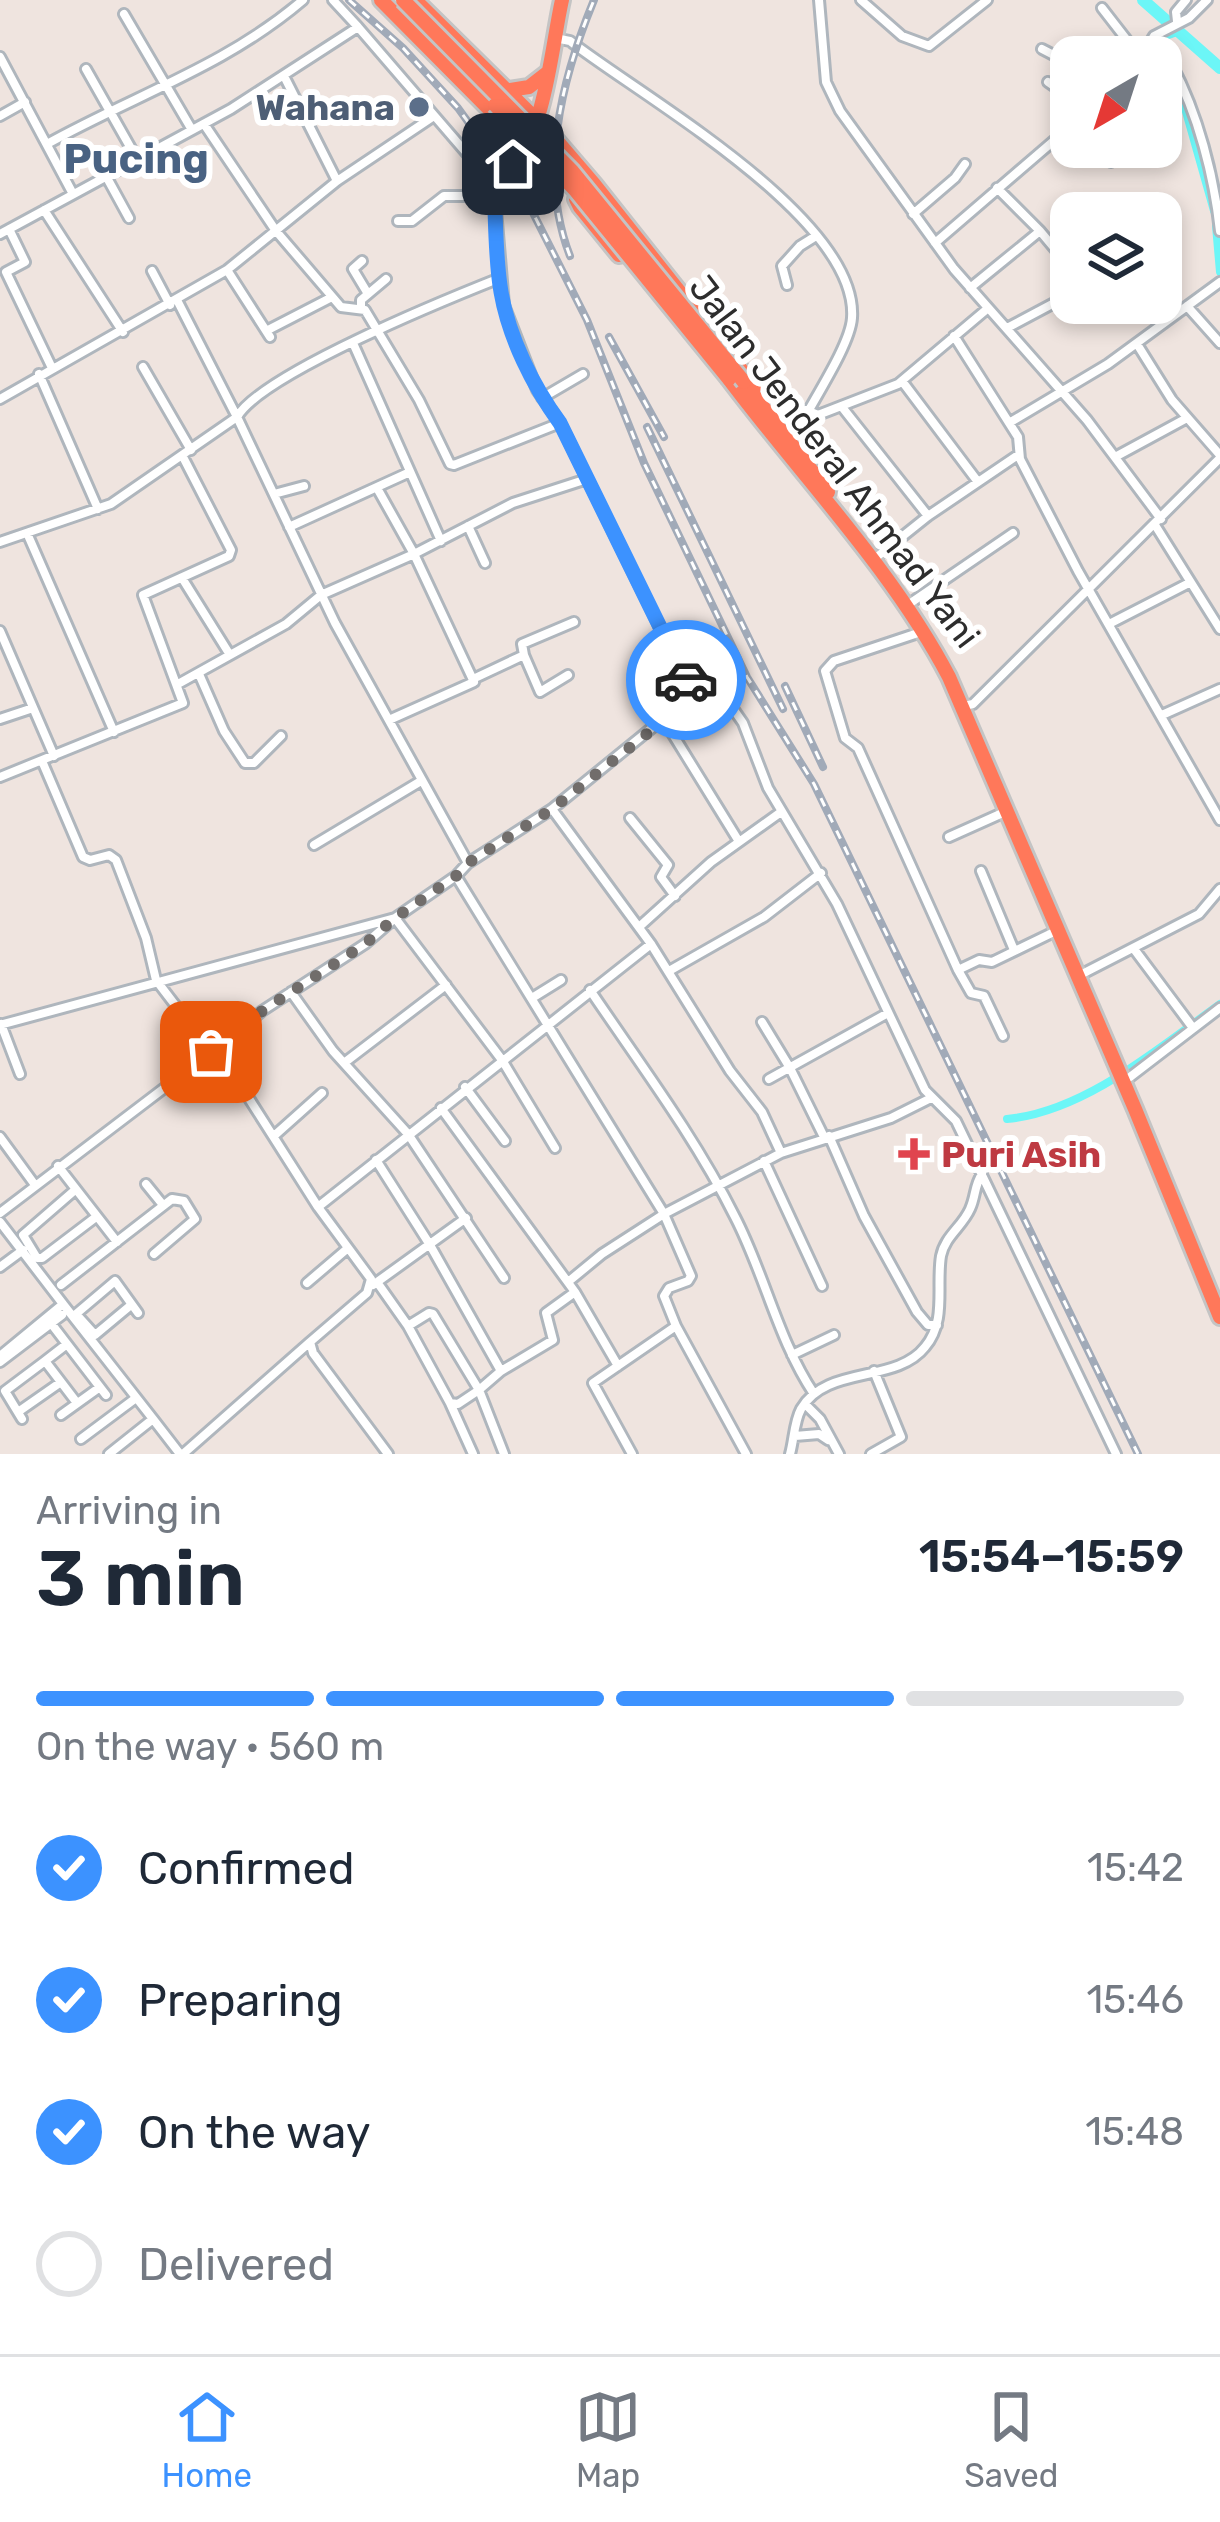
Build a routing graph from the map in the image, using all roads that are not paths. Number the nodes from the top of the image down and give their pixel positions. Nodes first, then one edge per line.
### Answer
1 (303, 0) edge
2 (333, 0) edge
3 (380, 0) edge
4 (391, 0) edge
5 (403, 0) edge
6 (415, 0) edge
7 (562, 0) edge
8 (819, 0) edge
9 (861, 0) edge
10 (987, 0) edge
11 (1186, 0) edge
12 (1207, 0) edge
13 (1102, 8) dead end
14 (124, 14) dead end
15 (1176, 22) junction
16 (358, 27) junction
17 (1124, 36) edge
18 (1154, 36) edge
19 (552, 43) junction
20 (1042, 50) dead end
21 (1050, 54) edge
22 (0, 57) edge
23 (86, 69) dead end
24 (547, 73) junction
25 (284, 76) junction
26 (166, 84) junction
27 (1182, 84) edge
28 (506, 91) junction
29 (25, 102) junction
30 (109, 110) junction
31 (493, 112) junction
32 (0, 116) edge
33 (434, 116) junction
34 (536, 119) junction
35 (204, 124) junction
36 (506, 126) junction
37 (192, 130) junction
38 (527, 142) junction
39 (47, 144) junction
40 (1050, 144) edge
41 (137, 159) junction
42 (513, 164) junction
43 (965, 164) dead end
44 (106, 176) junction
45 (337, 182) junction
46 (594, 184) junction
47 (493, 185) junction
48 (997, 188) junction
49 (73, 194) junction
50 (44, 210) junction
51 (913, 214) junction
52 (129, 218) dead end
53 (398, 221) dead end
54 (1040, 230) junction
55 (5, 231) edge
56 (1220, 231) edge
57 (276, 232) junction
58 (816, 236) junction
59 (1050, 242) edge
60 (935, 243) junction
61 (362, 261) dead end
62 (227, 270) junction
63 (152, 271) dead end
64 (500, 278) junction
65 (386, 279) dead end
66 (1220, 283) edge
67 (787, 285) dead end
68 (970, 288) junction
69 (368, 294) junction
70 (332, 297) junction
71 (173, 303) junction
72 (1050, 305) edge
73 (1186, 306) junction
74 (361, 307) junction
75 (987, 309) junction
76 (1007, 328) junction
77 (378, 330) junction
78 (123, 332) junction
79 (954, 336) junction
80 (353, 343) junction
81 (1137, 344) junction
82 (1220, 344) edge
83 (143, 367) dead end
84 (52, 368) junction
85 (39, 374) junction
86 (584, 374) dead end
87 (736, 380) junction
88 (902, 381) junction
89 (1063, 392) junction
90 (542, 398) junction
91 (0, 399) edge
92 (842, 407) junction
93 (806, 410) junction
94 (765, 415) junction
95 (237, 417) junction
96 (1187, 418) junction
97 (560, 423) junction
98 (1009, 423) junction
99 (792, 443) junction
100 (186, 453) junction
101 (1018, 455) junction
102 (1115, 457) junction
103 (1220, 457) edge
104 (410, 472) junction
105 (587, 479) junction
106 (978, 482) junction
107 (304, 486) dead end
108 (377, 488) junction
109 (274, 494) junction
110 (98, 509) junction
111 (928, 516) junction
112 (1158, 522) junction
113 (289, 526) junction
114 (468, 526) junction
115 (27, 532) junction
116 (1013, 533) dead end
117 (441, 541) junction
118 (0, 542) edge
119 (414, 554) junction
120 (878, 556) junction
121 (485, 562) dead end
122 (182, 578) junction
123 (1189, 583) junction
124 (1088, 589) junction
125 (322, 595) junction
126 (912, 602) junction
127 (574, 622) dead end
128 (1111, 623) junction
129 (1220, 629) edge
130 (0, 631) edge
131 (922, 632) junction
132 (524, 655) junction
133 (230, 656) junction
134 (199, 673) junction
135 (568, 675) dead end
136 (473, 679) junction
137 (178, 684) junction
138 (688, 685) junction
139 (1220, 689) edge
140 (643, 691) dead end
141 (969, 705) junction
142 (33, 708) junction
143 (1162, 715) junction
144 (0, 719) edge
145 (389, 720) junction
146 (662, 722) junction
147 (114, 732) junction
148 (281, 736) dead end
149 (54, 756) junction
150 (42, 761) junction
151 (0, 777) edge
152 (422, 781) junction
153 (1218, 804) edge
154 (552, 809) junction
155 (1007, 811) junction
156 (781, 812) junction
157 (630, 818) dead end
158 (1220, 820) edge
159 (950, 836) dead end
160 (738, 840) junction
161 (314, 845) dead end
162 (468, 863) junction
163 (981, 871) dead end
164 (821, 873) junction
165 (456, 876) junction
166 (1220, 889) edge
167 (675, 896) junction
168 (395, 918) junction
169 (639, 927) junction
170 (1058, 930) junction
171 (651, 944) junction
172 (1134, 949) junction
173 (1014, 950) junction
174 (958, 970) junction
175 (669, 971) junction
176 (1084, 973) junction
177 (156, 980) junction
178 (561, 980) dead end
179 (446, 985) junction
180 (590, 991) junction
181 (291, 992) junction
182 (532, 998) junction
183 (1220, 1008) edge
184 (888, 1013) junction
185 (762, 1022) dead end
186 (1, 1025) edge
187 (1191, 1026) junction
188 (548, 1027) junction
189 (1003, 1036) dead end
190 (215, 1050) junction
191 (502, 1060) junction
192 (344, 1063) junction
193 (790, 1068) junction
194 (1124, 1071) junction
195 (20, 1073) dead end
196 (770, 1079) dead end
197 (465, 1088) junction
198 (322, 1094) dead end
199 (931, 1098) junction
200 (441, 1108) junction
201 (408, 1134) junction
202 (275, 1135) junction
203 (0, 1137) edge
204 (826, 1137) junction
205 (505, 1141) dead end
206 (555, 1148) dead end
207 (781, 1153) junction
208 (376, 1160) junction
209 (764, 1161) junction
210 (58, 1166) junction
211 (982, 1174) junction
212 (146, 1184) dead end
213 (35, 1186) junction
214 (718, 1186) junction
215 (75, 1190) junction
216 (163, 1205) junction
217 (318, 1207) junction
218 (664, 1214) junction
219 (96, 1217) junction
220 (0, 1218) edge
221 (466, 1218) junction
222 (116, 1242) junction
223 (430, 1245) junction
224 (348, 1248) junction
225 (23, 1250) junction
226 (154, 1254) dead end
227 (0, 1267) edge
228 (504, 1278) dead end
229 (568, 1282) junction
230 (307, 1283) dead end
231 (375, 1284) junction
232 (61, 1285) dead end
233 (822, 1286) dead end
234 (575, 1292) junction
235 (1220, 1294) edge
236 (67, 1311) junction
237 (1220, 1317) edge
238 (49, 1321) junction
239 (408, 1326) junction
240 (933, 1326) junction
241 (676, 1327) junction
242 (834, 1335) dead end
243 (310, 1342) junction
244 (67, 1344) junction
245 (792, 1354) junction
246 (0, 1359) edge
247 (45, 1361) junction
248 (617, 1366) junction
249 (501, 1371) junction
250 (874, 1371) junction
251 (61, 1382) junction
252 (479, 1390) junction
253 (814, 1394) junction
254 (136, 1398) junction
255 (77, 1403) junction
256 (450, 1403) junction
257 (805, 1404) junction
258 (61, 1415) dead end
259 (153, 1419) junction
260 (795, 1436) junction
261 (81, 1439) dead end
262 (836, 1450) edge
263 (109, 1454) edge
264 (181, 1454) edge
265 (388, 1454) edge
266 (473, 1454) edge
267 (504, 1454) edge
268 (632, 1454) edge
269 (746, 1454) edge
270 (790, 1454) edge
271 (871, 1454) edge
272 (1117, 1454) edge

1 - 26 street
2 - 16 street
3 - 31 highway
4 - 87 highway, bridge
5 - 87 highway, Jalan Jenderal Ahmad Yani, bridge
6 - 28 highway
7 - 19 highway
8 - 51 street
9 - 10 street
11 - 15 street
12 - 15 street
13 - 17 street
14 - 26 street
15 - 18 street
16 - 25 street
16 - 33 street
19 - 24 highway
19 - 58 street
20 - 21 street
22 - 29 street
23 - 30 street
24 - 28 highway
24 - 34 highway
25 - 35 street
25 - 45 street
26 - 30 street
26 - 37 street
27 - 56 street
28 - 31 highway
28 - 34 highway
29 - 32 street
29 - 39 street
30 - 39 street
30 - 41 street
31 - 36 highway
33 - 45 street
33 - 47 street
34 - 38 highway
34 - 46 highway
35 - 37 street
35 - 57 street
36 - 38 highway
36 - 42 highway
37 - 41 street
38 - 42 highway
39 - 49 street
40 - 48 street
41 - 44 street
42 - 47 street
43 - 51 street
44 - 49 street
44 - 52 street
45 - 57 street
46 - 94 highway
46 - 94 highway
47 - 53 street
47 - 64 street
48 - 54 street
48 - 60 street
49 - 50 street
50 - 55 street
50 - 78 street
51 - 60 street
54 - 59 street
54 - 68 street
55 - 84 street
57 - 62 street
57 - 70 street
58 - 67 street
58 - 93 street
60 - 68 street
61 - 69 street
62 - 70 street
62 - 71 street
63 - 71 street
64 - 77 street
64 - 90 street
65 - 69 street
66 - 73 street
68 - 75 street
69 - 74 street
70 - 74 street
71 - 78 street
71 - 95 street
72 - 76 street
73 - 81 street
73 - 82 street
74 - 77 street
75 - 76 street
75 - 79 street
76 - 89 street
77 - 80 street
77 - 97 street
78 - 84 street
79 - 88 street
79 - 98 street
80 - 95 street
80 - 104 street
81 - 89 street
81 - 96 street
83 - 100 street
84 - 85 street
85 - 91 street
85 - 110 street
86 - 90 street
87 - 94 highway, Jalan Jenderal Ahmad Yani
87 - 94 highway, Jalan Jenderal Ahmad Yani
88 - 92 street
88 - 106 street
89 - 98 street
89 - 102 street
90 - 97 street
92 - 93 street
92 - 111 street
93 - 94 street
93 - 99 street
94 - 99 highway, Jalan Jenderal Ahmad Yani
94 - 131 highway, Jalan Jenderal Ahmad Yani
95 - 100 street
95 - 109 street
96 - 102 street
96 - 103 street
97 - 105 street
98 - 101 street
99 - 120 highway, Jalan Jenderal Ahmad Yani
100 - 110 street
100 - 122 street
101 - 106 street
101 - 124 street
102 - 112 street
103 - 112 street
104 - 108 street
104 - 117 street
105 - 114 street
105 - 138 street
106 - 111 street
107 - 109 street
108 - 113 street
108 - 119 street
109 - 113 street
110 - 115 street
111 - 120 street
112 - 123 street
112 - 124 street
113 - 125 street
114 - 117 street
114 - 121 street
115 - 118 street
115 - 147 street
116 - 126 street
117 - 119 street
119 - 125 street
119 - 136 street
120 - 126 highway, Jalan Jenderal Ahmad Yani
122 - 133 street
122 - 137 street
123 - 128 street
123 - 129 street
124 - 128 street
124 - 141 street
125 - 133 street
125 - 145 street
126 - 141 highway, Jalan Jenderal Ahmad Yani
127 - 132 street
128 - 143 street
130 - 142 street
131 - 141 highway, Jalan Jenderal Ahmad Yani
131 - 174 street
132 - 135 street
132 - 136 street
133 - 134 street
134 - 137 street
134 - 148 street
136 - 145 street
137 - 147 street
138 - 146 street
138 - 156 street
139 - 143 street
140 - 146 street
141 - 155 highway, Jalan Jenderal Ahmad Yani
141 - 176 highway, Jalan Jenderal Ahmad Yani
142 - 144 street
142 - 149 street
143 - 153 street
145 - 152 street
146 - 154 street
146 - 160 street
147 - 149 street
149 - 150 street
150 - 151 street
150 - 177 street
152 - 161 street
152 - 162 street
153 - 158 street
154 - 162 street
154 - 169 street
155 - 159 street
155 - 170 highway, Jalan Jenderal Ahmad Yani
156 - 160 street
156 - 164 street
157 - 167 street
160 - 167 street
162 - 165 street
163 - 173 street
164 - 175 street
164 - 184 street
165 - 168 street
165 - 182 street
166 - 172 street
167 - 169 street
168 - 177 street
168 - 179 street
168 - 181 street
169 - 171 street
170 - 173 street
170 - 194 highway, Jalan Jenderal Ahmad Yani
171 - 175 street
171 - 180 street
172 - 176 street
172 - 187 street
173 - 174 street
174 - 189 street
175 - 207 street
176 - 194 highway, Jalan Jenderal Ahmad Yani
177 - 186 street
177 - 190 street
178 - 182 street
179 - 191 street
179 - 192 street
180 - 188 street
180 - 214 street
181 - 190 street
181 - 192 street
182 - 188 street
183 - 187 street
184 - 193 street
184 - 199 street
185 - 193 street
186 - 195 street
187 - 194 street
188 - 191 street
188 - 218 street
190 - 202 street
190 - 210 street
191 - 197 street
191 - 206 street
192 - 201 street
193 - 196 street
193 - 204 street
194 - 235 highway, Jalan Jenderal Ahmad Yani
194 - 237 highway, Jalan Jenderal Ahmad Yani
197 - 200 street
197 - 205 street
198 - 202 street
199 - 204 street
199 - 211 street
200 - 201 street
200 - 229 street
201 - 208 street
201 - 221 street
202 - 217 street
203 - 213 street
204 - 207 street
204 - 240 street
207 - 209 street
208 - 217 street
208 - 223 street
209 - 214 street
209 - 233 street
210 - 213 street
210 - 215 street
211 - 240 street
211 - 272 street
212 - 216 street
213 - 220 street
214 - 218 street
214 - 245 street
215 - 219 street
215 - 219 street
216 - 222 street
216 - 226 street
217 - 224 street
218 - 229 street
218 - 241 street
219 - 222 street
220 - 225 street
221 - 223 street
221 - 228 street
222 - 232 street
223 - 231 street
223 - 249 street
224 - 230 street
224 - 231 street
225 - 227 street
225 - 236 street
229 - 234 street
231 - 239 street
231 - 243 street
234 - 248 street
234 - 249 street
236 - 236 street
236 - 238 street
236 - 254 street
238 - 244 street
238 - 246 street
239 - 252 street
239 - 256 street
240 - 250 street
241 - 248 street
241 - 269 street
242 - 245 street
243 - 264 street
243 - 265 street
244 - 247 street
244 - 255 street
245 - 253 street
247 - 251 street
247 - 251 street
248 - 268 street
249 - 252 street
250 - 253 street
250 - 271 street
251 - 255 street
252 - 256 street
252 - 267 street
253 - 257 street
254 - 259 street
254 - 261 street
255 - 258 street
256 - 266 street
257 - 260 street
257 - 262 street
259 - 263 street
259 - 264 street
260 - 262 street
260 - 270 street

